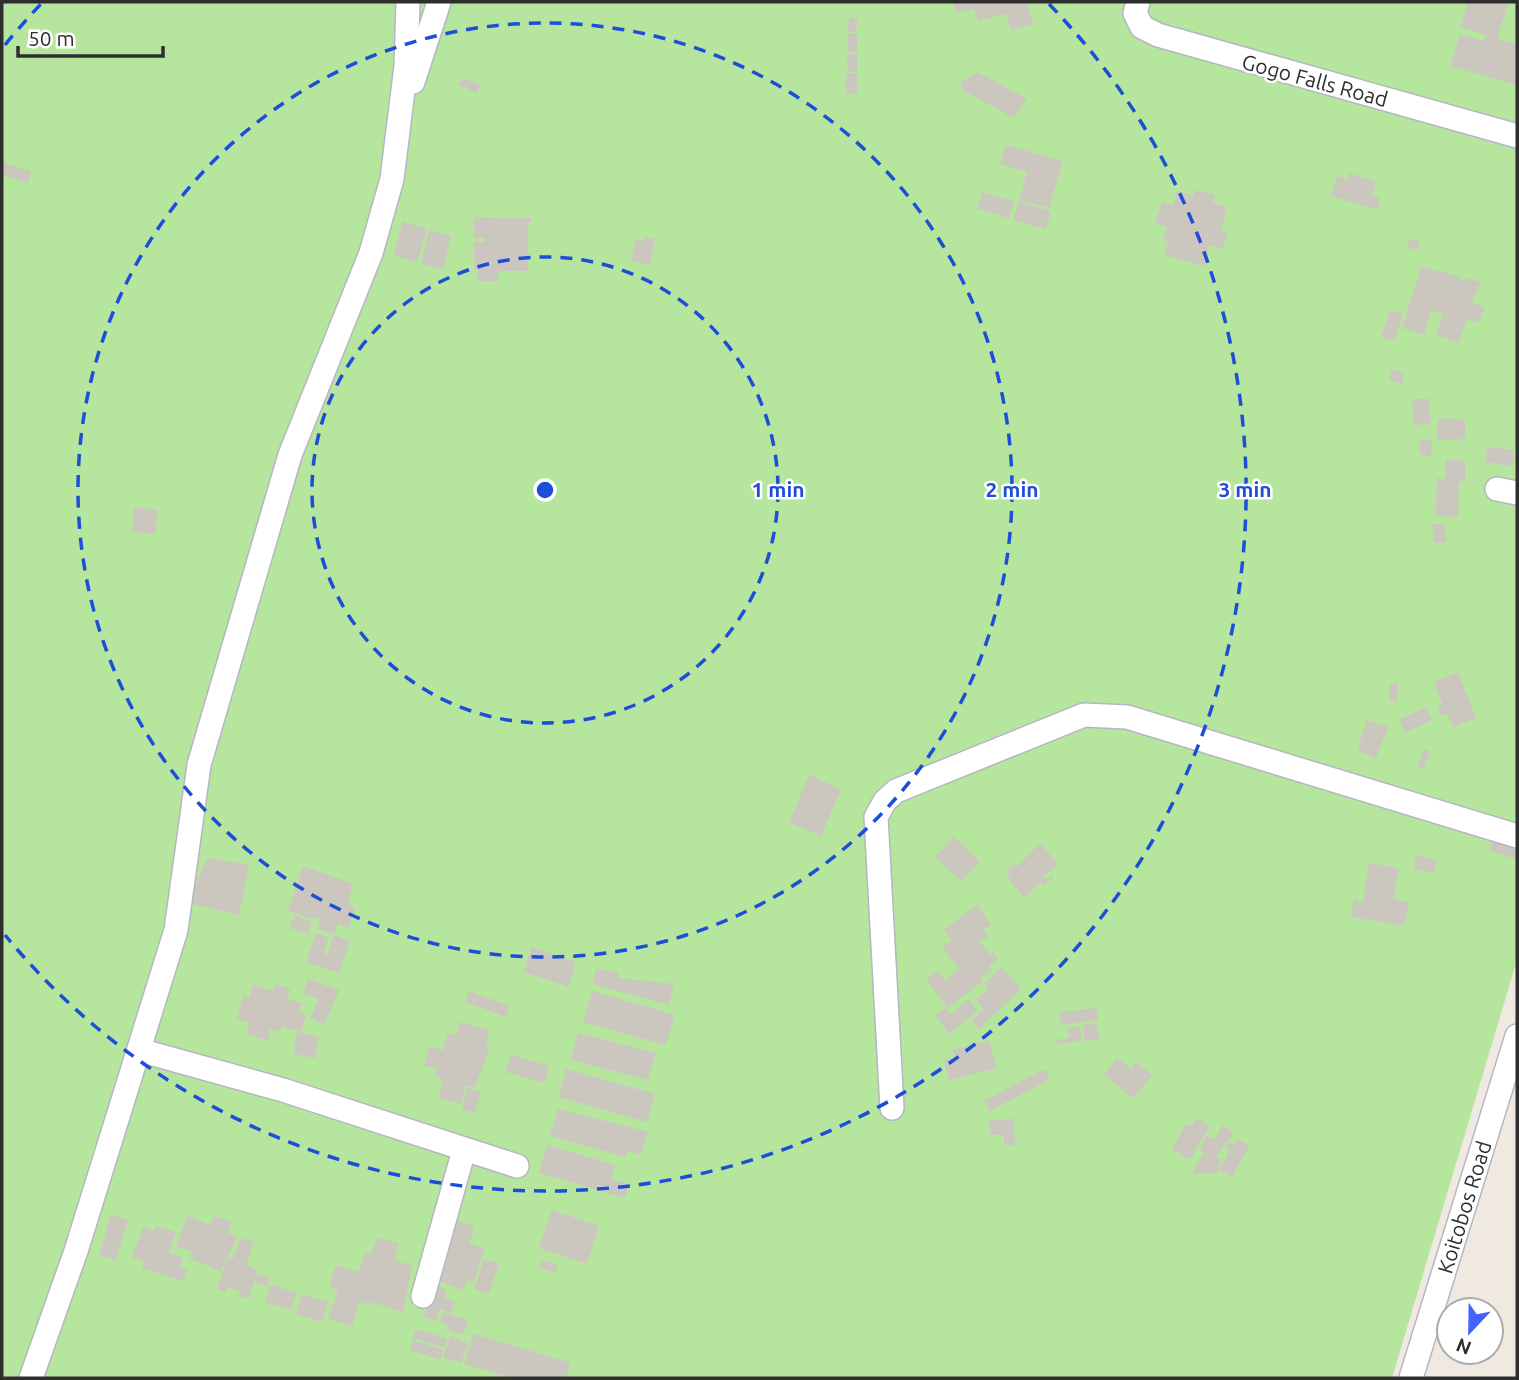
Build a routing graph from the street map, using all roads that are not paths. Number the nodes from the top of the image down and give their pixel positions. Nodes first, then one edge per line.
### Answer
1 (408, 2) edge
2 (439, 2) edge
3 (1138, 2) edge
4 (398, 131) junction
5 (1517, 136) edge
6 (1517, 836) edge
7 (1517, 1036) edge
8 (139, 1050) junction
9 (892, 1108) dead end
10 (464, 1150) junction
11 (517, 1166) dead end
12 (423, 1296) dead end
13 (31, 1378) edge
14 (1411, 1378) edge

1 - 4 street
2 - 4 street
3 - 5 street, Gogo Falls Road
4 - 8 street
6 - 9 street
7 - 14 street, Koitobos Road
8 - 10 street
8 - 13 street
10 - 11 street
10 - 12 street

